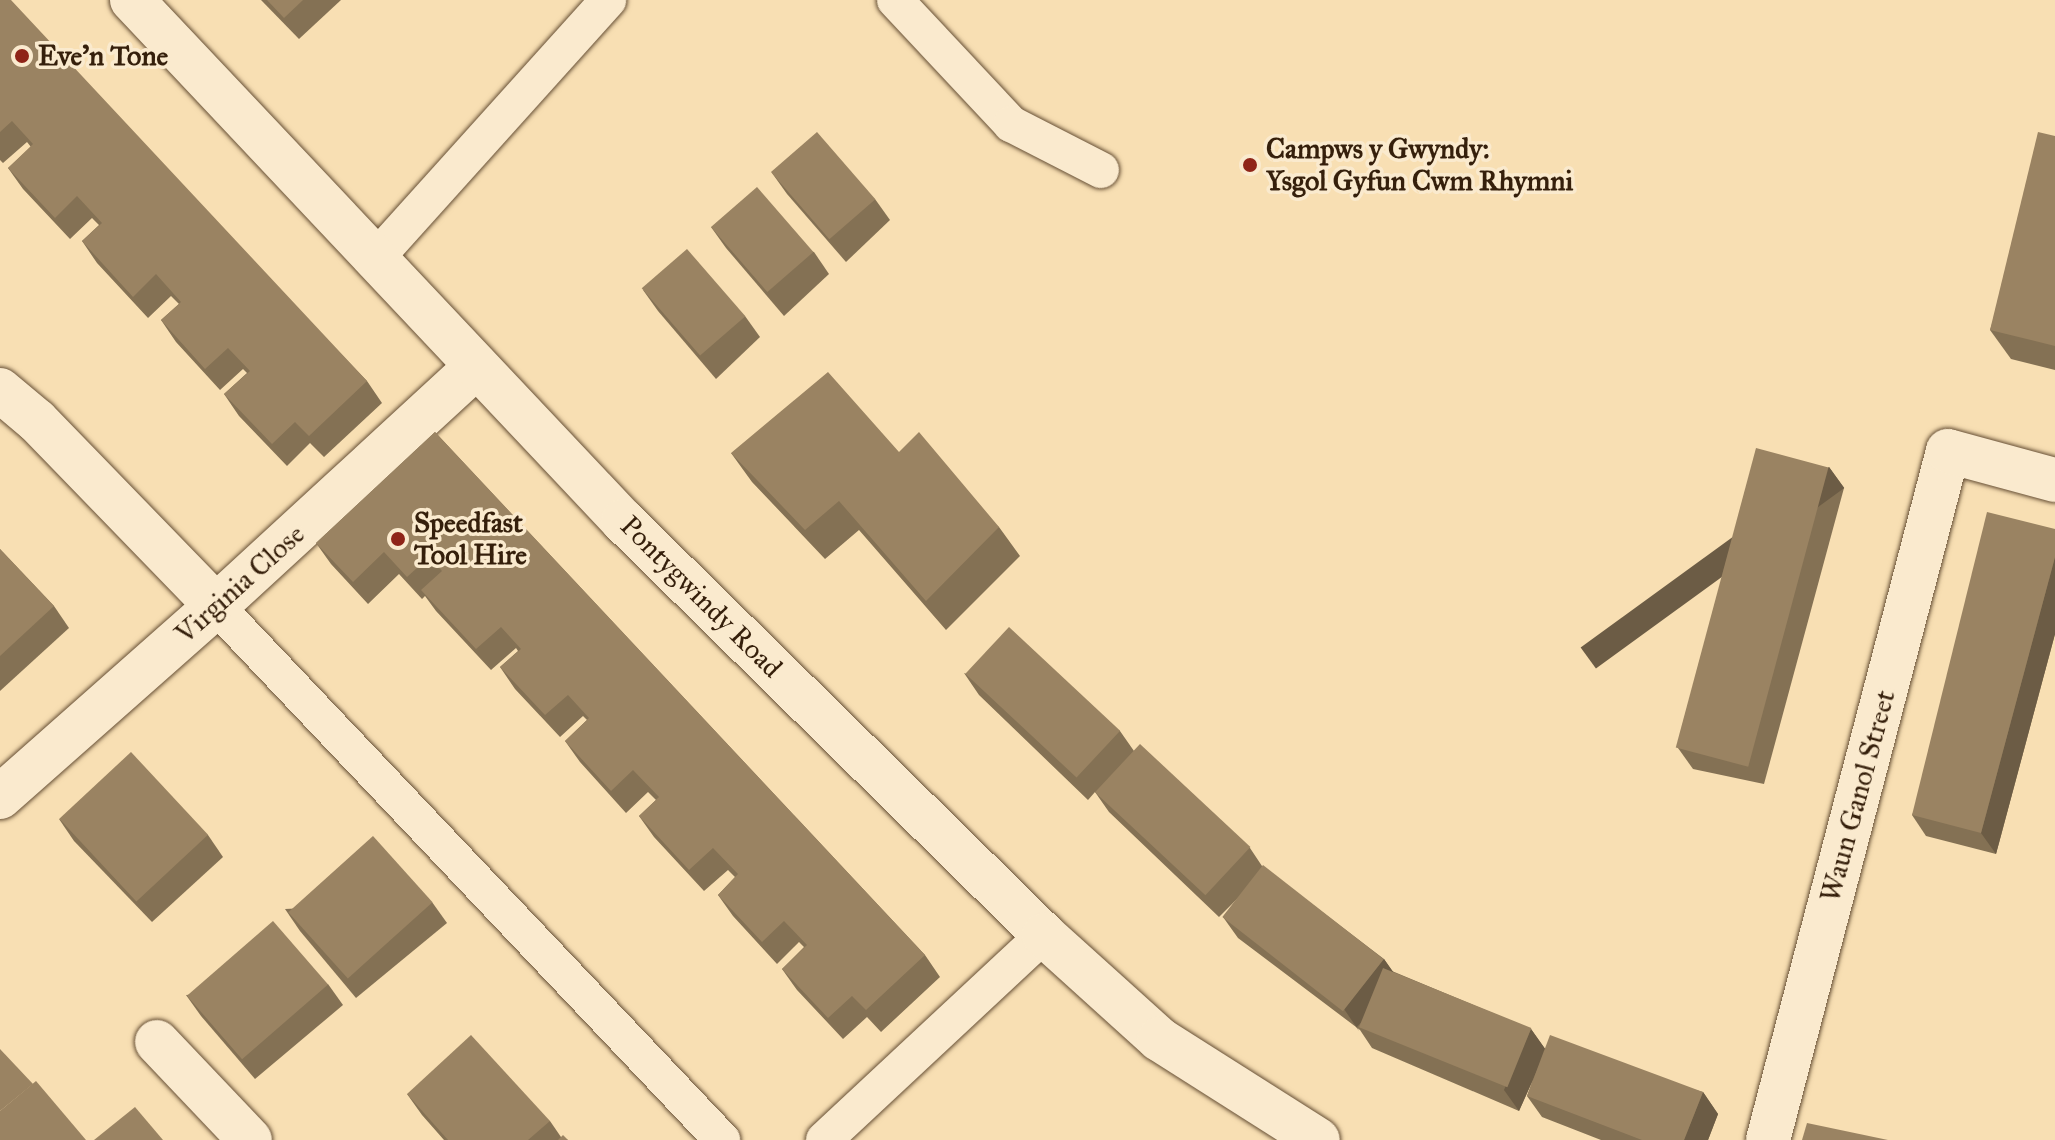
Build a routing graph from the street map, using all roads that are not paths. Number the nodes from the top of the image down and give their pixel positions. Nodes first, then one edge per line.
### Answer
1 (132, 0) edge
2 (608, 0) edge
3 (895, 0) edge
4 (1101, 170) dead end
5 (376, 258) junction
6 (476, 367) junction
7 (0, 390) edge
8 (2055, 480) edge
9 (216, 606) junction
10 (0, 797) edge
11 (1044, 935) junction
12 (157, 1042) dead end
13 (250, 1140) edge
14 (722, 1140) edge
15 (824, 1140) edge
16 (1318, 1140) edge
17 (1768, 1140) edge

1 - 5 street, Pontygwindy Road
2 - 5 lane
3 - 4 lane
5 - 6 street, Pontygwindy Road
6 - 9 street, Virginia Close
6 - 11 street, Pontygwindy Road
7 - 9 street
8 - 17 street, Waun Ganol Street
9 - 10 street, Virginia Close
9 - 14 lane
11 - 15 lane
11 - 16 street, Pontygwindy Road
12 - 13 street

